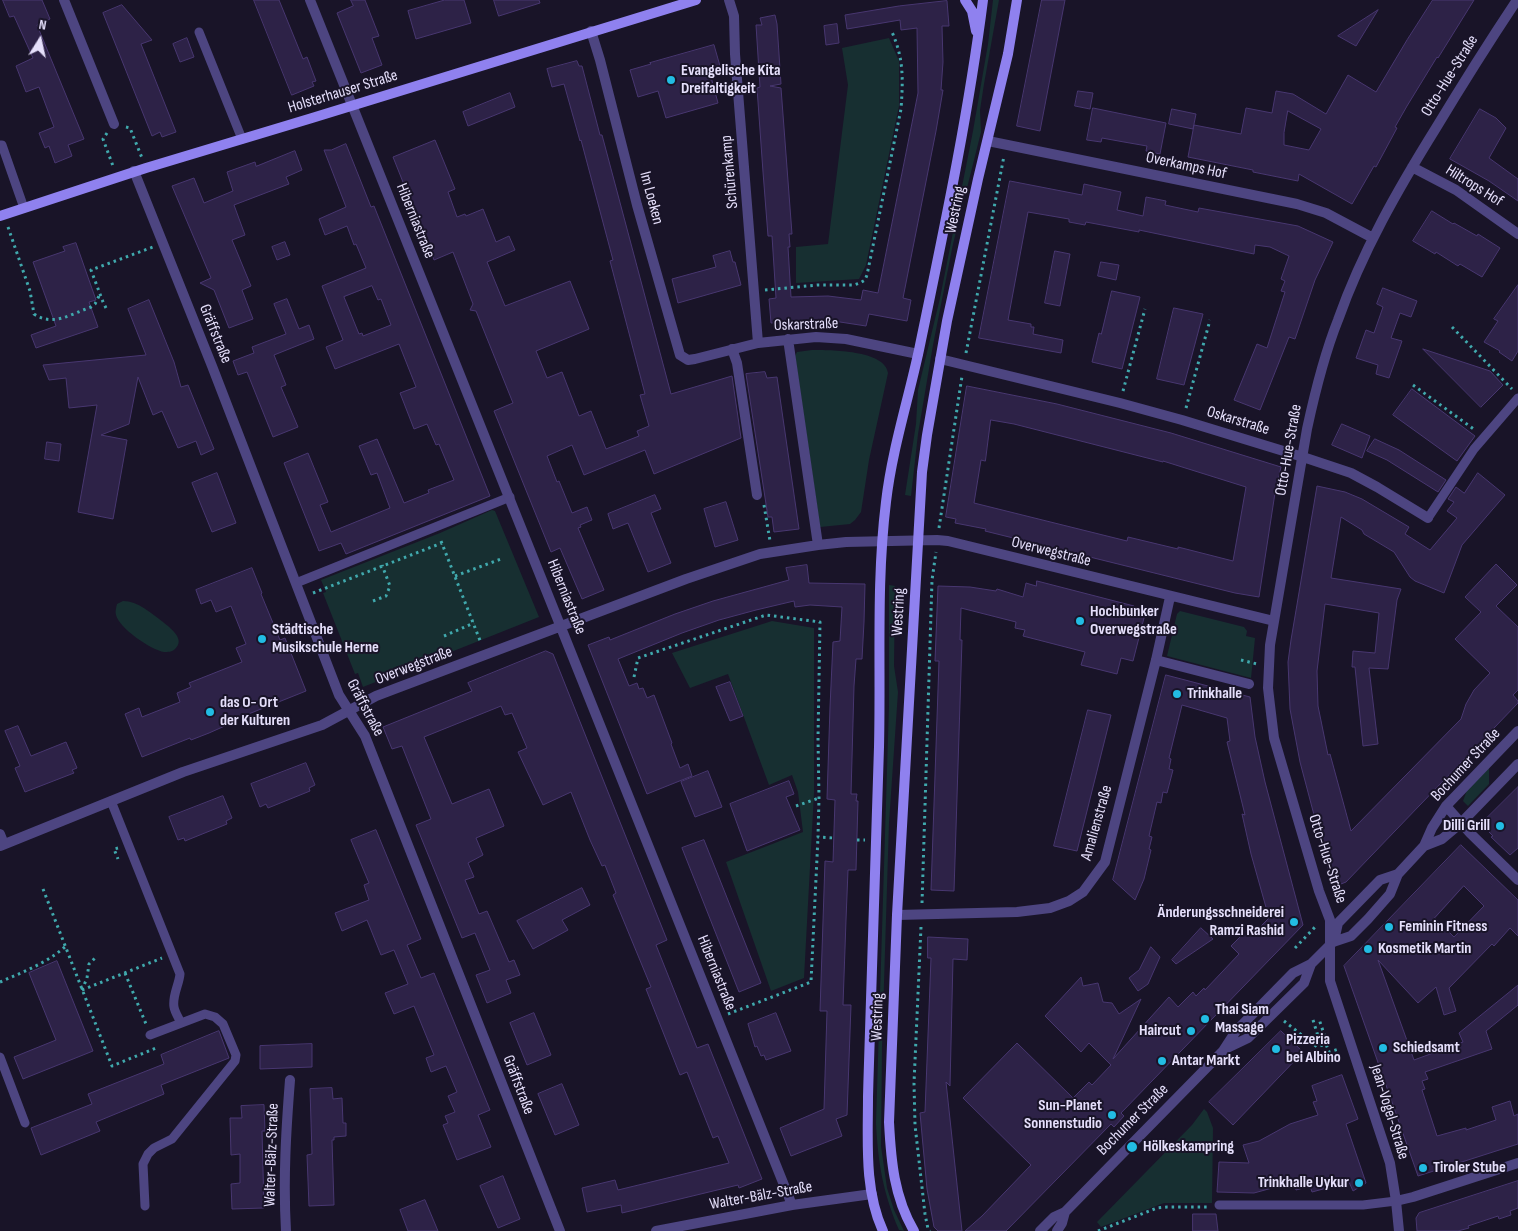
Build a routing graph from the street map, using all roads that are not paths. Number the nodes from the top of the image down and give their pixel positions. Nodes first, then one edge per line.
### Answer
1 (64, 0) edge
2 (310, 0) edge
3 (696, 0) edge
4 (729, 0) edge
5 (965, 0) edge
6 (983, 0) edge
7 (1017, 0) edge
8 (1517, 0) edge
9 (591, 31) junction
10 (199, 32) dead end
11 (978, 39) junction
12 (353, 105) junction
13 (114, 124) dead end
14 (242, 139) junction
15 (988, 142) junction
16 (0, 145) edge
17 (5, 167) edge
18 (1412, 167) junction
19 (134, 171) junction
20 (24, 208) junction
21 (2, 215) edge
22 (1518, 234) edge
23 (1373, 238) junction
24 (788, 339) junction
25 (758, 342) junction
26 (732, 349) junction
27 (918, 354) junction
28 (940, 359) junction
29 (695, 360) joint
30 (1518, 396) edge
31 (1303, 456) junction
32 (757, 496) road end
33 (510, 497) junction
34 (1428, 518) joint
35 (918, 540) junction
36 (882, 541) junction
37 (818, 545) junction
38 (296, 583) junction
39 (1170, 597) junction
40 (1274, 621) junction
41 (562, 626) junction
42 (1156, 660) junction
43 (1250, 684) dead end
44 (348, 710) junction
45 (1518, 731) edge
46 (1518, 764) edge
47 (111, 801) junction
48 (1446, 806) junction
49 (1461, 823) junction
50 (0, 834) edge
51 (2, 845) edge
52 (1424, 846) junction
53 (1398, 874) junction
54 (1518, 880) edge
55 (897, 915) junction
56 (1332, 944) junction
57 (1311, 964) junction
58 (181, 1023) junction
59 (150, 1035) road end
60 (1223, 1050) junction
61 (0, 1056) edge
62 (290, 1080) dead end
63 (25, 1123) dead end
64 (1518, 1163) edge
65 (872, 1194) junction
66 (1396, 1201) junction
67 (792, 1205) junction
68 (1219, 1205) road end
69 (145, 1206) dead end
70 (1065, 1212) junction
71 (286, 1231) edge
72 (560, 1231) edge
73 (656, 1231) edge
74 (883, 1231) edge
75 (914, 1231) edge
76 (1040, 1231) edge
77 (1057, 1231) edge
78 (1399, 1231) edge

1 - 13 street
2 - 12 street, Hiberniastraße
3 - 9 main road, Holsterhauser Straße
4 - 25 street, Schürenkamp
5 - 11 main road
6 - 11 main road, Westring
7 - 15 main road, Westring
8 - 18 street, Otto-Hue-Straße
9 - 12 main road, Holsterhauser Straße
9 - 29 street, Im Loeken
10 - 14 lane
11 - 27 main road, Westring
12 - 14 main road, Holsterhauser Straße
12 - 33 street, Hiberniastraße
14 - 19 main road, Holsterhauser Straße
15 - 23 street, Overkamps Hof
15 - 28 main road, Westring
16 - 17 lane
17 - 20 lane
18 - 22 street, Hiltrops Hof
18 - 23 street, Otto-Hue-Straße
19 - 20 main road, Holsterhauser Straße
19 - 38 street, Gräffstraße
20 - 21 main road, Holsterhauser Straße
23 - 31 street, Otto-Hue-Straße
24 - 25 street, Oskarstraße
24 - 27 street, Oskarstraße
24 - 37 street
25 - 26 street, Oskarstraße
26 - 29 street, Oskarstraße
26 - 32 street
27 - 36 main road, Westring
28 - 31 street, Oskarstraße
28 - 35 main road, Westring
30 - 34 lane, Oskarstraße
31 - 34 street, Oskarstraße
31 - 40 street, Otto-Hue-Straße
33 - 38 lane
33 - 41 street, Hiberniastraße
35 - 36 street, Overwegstraße
35 - 39 street, Overwegstraße
35 - 55 main road, Westring
36 - 37 street, Overwegstraße
36 - 65 main road, Westring
37 - 41 street, Overwegstraße
38 - 44 street, Gräffstraße
39 - 40 street, Overwegstraße
39 - 42 street, Amalienstraße
40 - 56 street, Otto-Hue-Straße
41 - 44 street, Overwegstraße
41 - 67 street, Hiberniastraße
42 - 43 street
42 - 55 street, Amalienstraße
44 - 47 street, Overwegstraße
44 - 72 street, Gräffstraße
45 - 48 street, Bochumer Straße
46 - 49 street, Bochumer Straße
47 - 51 street, Overwegstraße
47 - 58 lane
48 - 49 street
48 - 52 street, Bochumer Straße
49 - 52 street, Bochumer Straße
49 - 54 street
50 - 51 street
52 - 53 street, Bochumer Straße
53 - 56 street, Bochumer Straße
53 - 56 street, Bochumer Straße
55 - 75 main road, Westring
56 - 57 street, Bochumer Straße
56 - 66 street, Jean-Vogel-Straße
57 - 60 street, Bochumer Straße
57 - 60 street, Bochumer Straße
58 - 59 lane
58 - 69 lane
60 - 70 street, Bochumer Straße
61 - 63 lane
62 - 71 street, Walter-Bälz-Straße
64 - 66 street
65 - 67 street, Walter-Bälz-Straße
65 - 74 main road, Westring
66 - 68 lane
66 - 78 street, Jean-Vogel-Straße
67 - 73 street, Walter-Bälz-Straße
70 - 76 street, Bochumer Straße
70 - 77 street, Bochumer Straße

